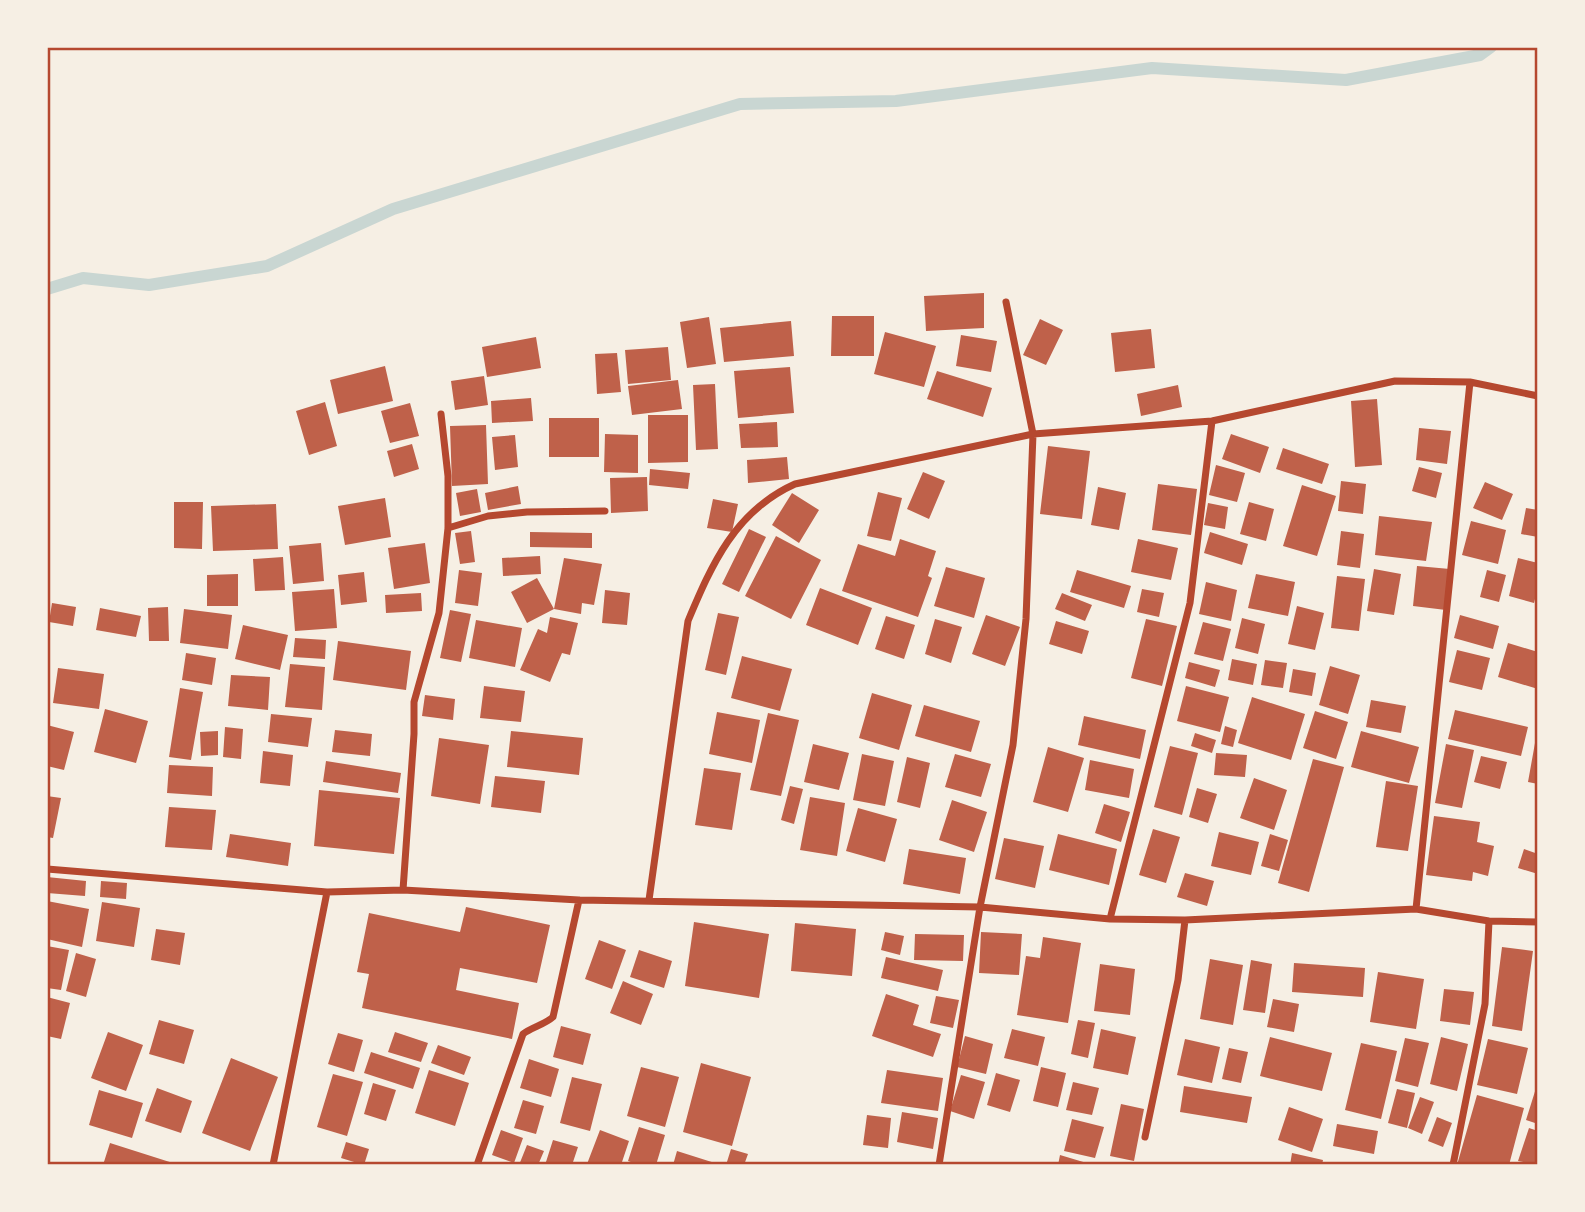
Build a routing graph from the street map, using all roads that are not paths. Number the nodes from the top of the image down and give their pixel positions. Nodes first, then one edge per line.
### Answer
1 (1006, 302) dead end
2 (1470, 382) junction
3 (1538, 396) edge
4 (441, 414) dead end
5 (1212, 421) junction
6 (1033, 434) junction
7 (605, 511) dead end
8 (449, 528) junction
9 (47, 869) edge
10 (403, 890) junction
11 (327, 892) junction
12 (579, 900) junction
13 (649, 900) junction
14 (980, 907) junction
15 (1416, 909) junction
16 (1110, 919) junction
17 (1185, 920) junction
18 (1489, 921) junction
19 (1538, 922) edge
20 (1145, 1137) dead end
21 (273, 1165) edge
22 (477, 1165) edge
23 (939, 1165) edge
24 (1453, 1165) edge

1 - 6 street
2 - 3 street
2 - 5 street
2 - 15 street
4 - 8 street
5 - 6 street
5 - 16 street
6 - 13 street
6 - 14 street
7 - 8 street
8 - 10 street
9 - 11 street
10 - 11 street
10 - 12 street
11 - 21 street
12 - 13 street
12 - 22 street
13 - 14 street
14 - 16 street
14 - 23 street
15 - 17 street
15 - 18 street
16 - 17 street
17 - 20 street
18 - 19 street
18 - 24 street

